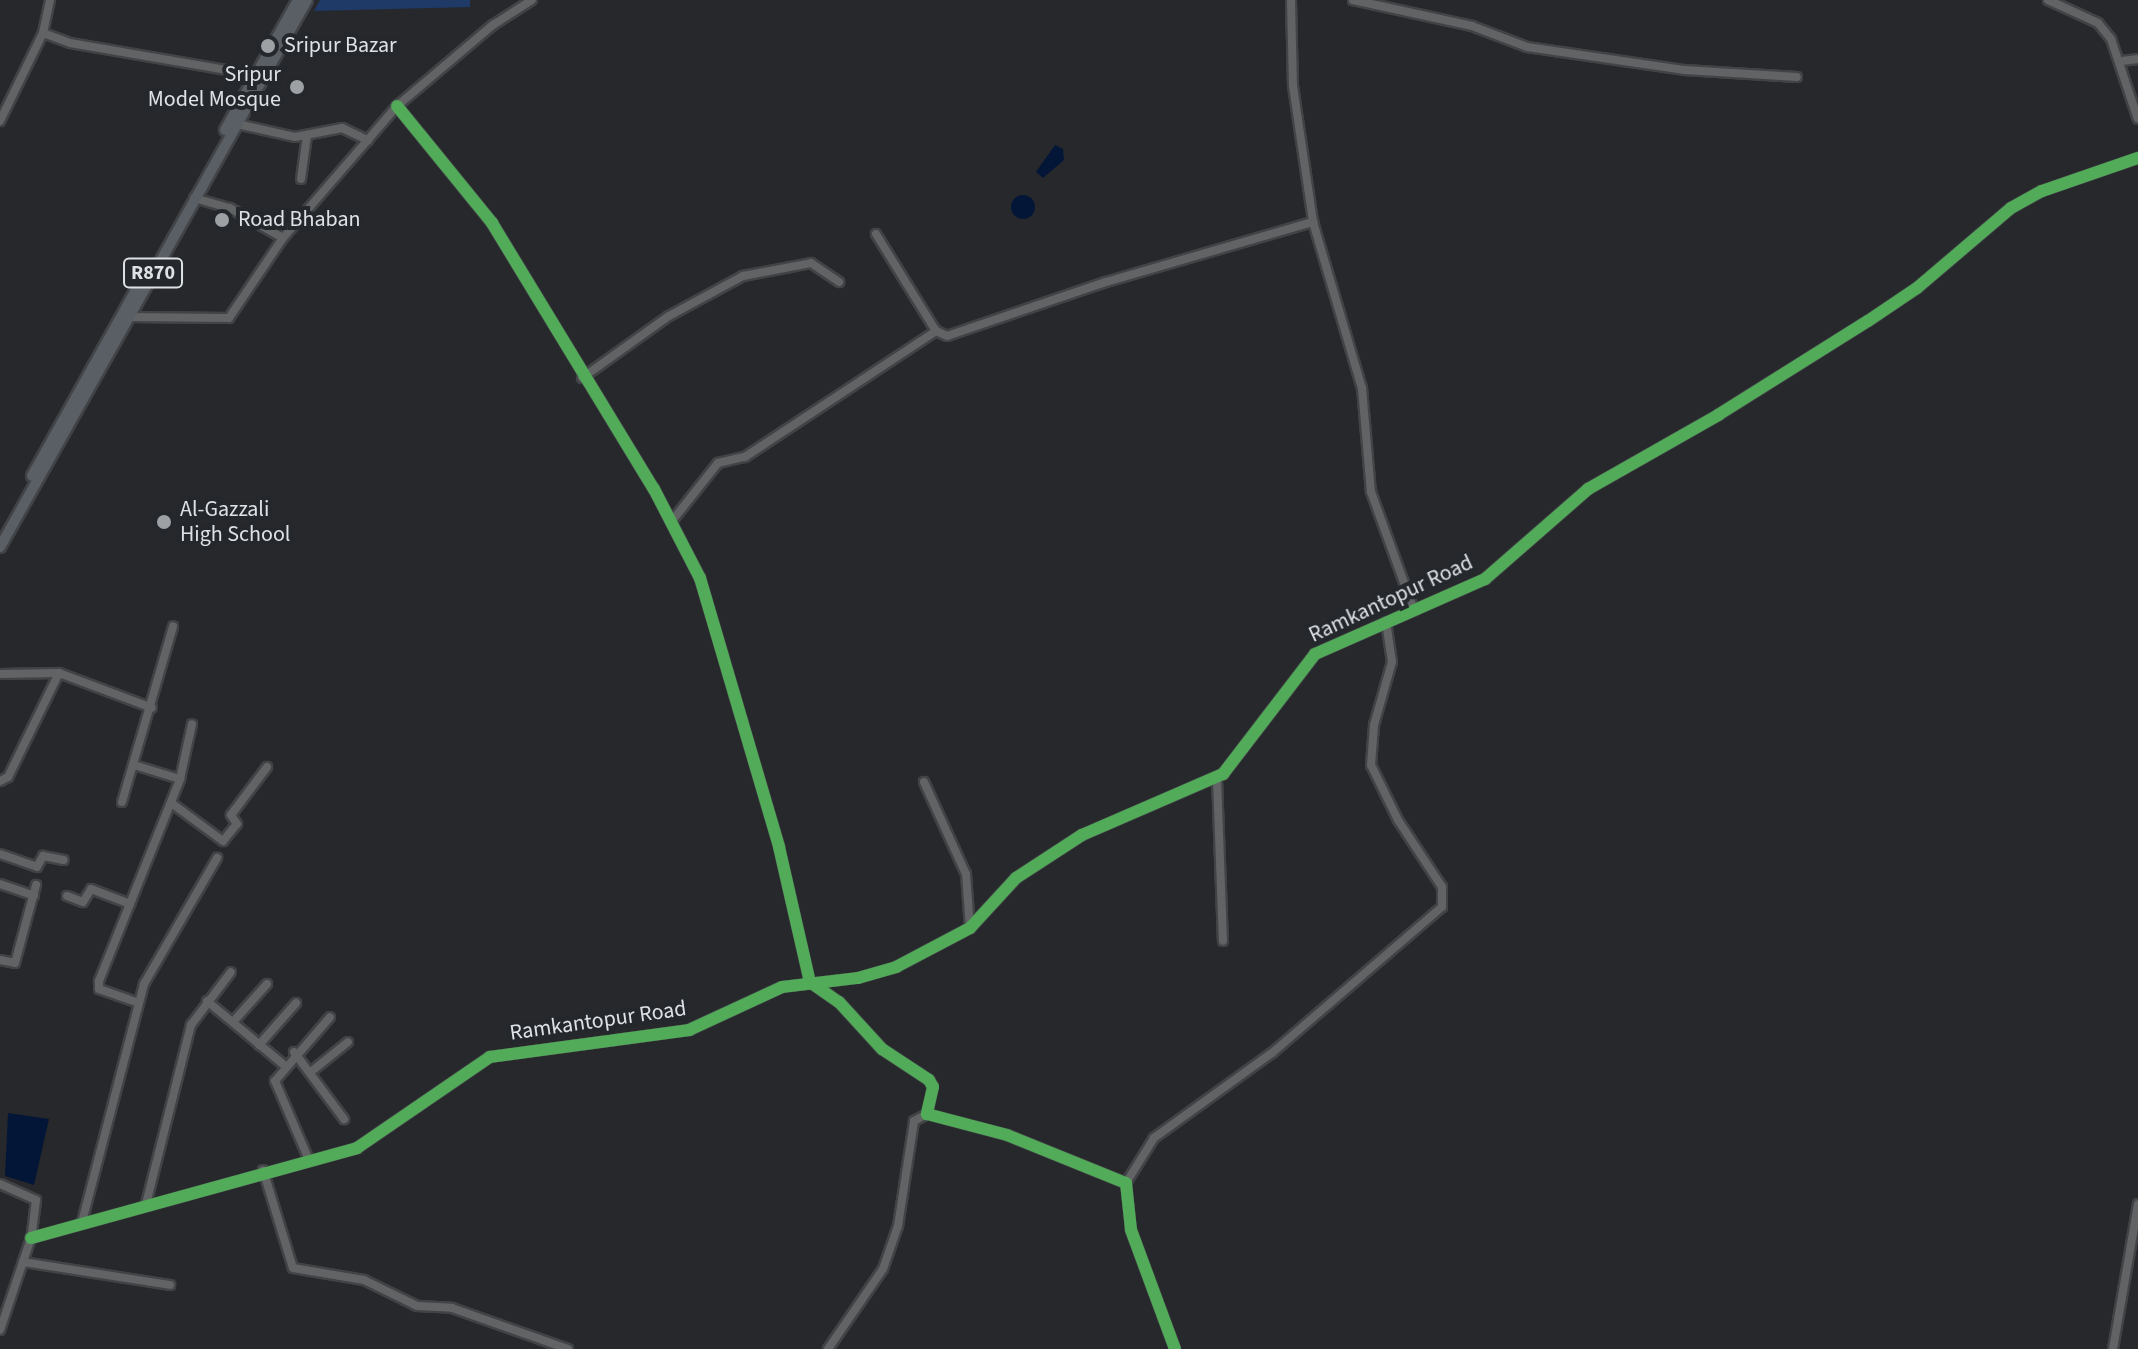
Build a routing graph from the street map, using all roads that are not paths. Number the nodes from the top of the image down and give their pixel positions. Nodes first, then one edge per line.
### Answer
1 (50, 0) edge
2 (298, 0) edge
3 (307, 0) edge
4 (532, 0) edge
5 (1291, 0) edge
6 (1353, 0) edge
7 (2048, 0) edge
8 (43, 33) junction
9 (2138, 59) edge
10 (2122, 61) junction
11 (256, 75) junction
12 (1797, 77) dead end
13 (397, 106) junction
14 (2138, 119) edge
15 (0, 121) edge
16 (237, 124) junction
17 (307, 136) junction
18 (368, 140) junction
19 (2138, 158) edge
20 (301, 179) dead end
21 (194, 198) junction
22 (1313, 222) junction
23 (876, 234) dead end
24 (283, 238) junction
25 (839, 282) dead end
26 (130, 317) junction
27 (936, 331) junction
28 (582, 378) junction
29 (672, 521) junction
30 (0, 534) edge
31 (0, 547) edge
32 (1414, 610) junction
33 (1386, 622) junction
34 (173, 626) dead end
35 (59, 673) junction
36 (0, 674) edge
37 (152, 708) junction
38 (192, 724) dead end
39 (134, 765) junction
40 (267, 767) dead end
41 (180, 779) junction
42 (1217, 779) junction
43 (0, 781) edge
44 (924, 782) dead end
45 (122, 802) dead end
46 (174, 805) junction
47 (0, 854) edge
48 (217, 858) dead end
49 (64, 860) dead end
50 (0, 884) edge
51 (36, 885) dead end
52 (34, 896) junction
53 (67, 896) dead end
54 (130, 904) junction
55 (970, 928) junction
56 (1223, 941) dead end
57 (0, 960) edge
58 (231, 972) dead end
59 (810, 982) junction
60 (267, 984) dead end
61 (207, 1001) junction
62 (139, 1003) junction
63 (296, 1003) dead end
64 (330, 1017) dead end
65 (233, 1022) junction
66 (348, 1042) dead end
67 (259, 1045) junction
68 (294, 1052) junction
69 (284, 1065) junction
70 (312, 1071) junction
71 (927, 1114) junction
72 (344, 1119) dead end
73 (309, 1160) junction
74 (263, 1170) junction
75 (1126, 1183) junction
76 (0, 1184) edge
77 (146, 1204) junction
78 (2138, 1204) edge
79 (82, 1222) junction
80 (31, 1238) junction
81 (23, 1262) junction
82 (170, 1285) dead end
83 (0, 1330) edge
84 (568, 1349) edge
85 (828, 1349) edge
86 (1175, 1349) edge
87 (2113, 1349) edge

1 - 8 street
2 - 11 main road, R870
3 - 16 main road, R870
4 - 13 street
5 - 22 street
6 - 12 street
7 - 10 street
8 - 11 street
8 - 15 street
9 - 10 street
10 - 14 street
11 - 30 main road, R870
13 - 18 street
13 - 28 street
16 - 17 street
16 - 21 main road, R870
17 - 18 street
17 - 20 street
18 - 24 street
19 - 32 street, Ramkantopur Road
21 - 24 street
21 - 26 main road, R870
22 - 27 street
22 - 32 street
23 - 27 street
24 - 26 street
25 - 28 street
26 - 31 main road, R870
27 - 29 street
28 - 29 street
29 - 59 street
32 - 33 street, Ramkantopur Road
33 - 42 street, Ramkantopur Road
33 - 75 street
34 - 37 street
35 - 36 street
35 - 37 street
35 - 43 street
37 - 39 street
38 - 41 street
39 - 41 street
39 - 45 street
40 - 46 street
41 - 46 street
42 - 55 street, Ramkantopur Road
42 - 56 street
44 - 55 street
46 - 54 street
47 - 49 street
48 - 62 street
50 - 52 street
51 - 52 street
52 - 57 street
53 - 54 street
54 - 62 street
55 - 59 street, Ramkantopur Road
58 - 61 street
59 - 71 street
59 - 73 street, Ramkantopur Road
60 - 65 street
61 - 65 street
61 - 77 street
62 - 79 street
63 - 67 street
64 - 68 street
65 - 67 street
66 - 70 street
67 - 69 street
68 - 69 street
68 - 70 street
69 - 73 street
70 - 72 street
71 - 75 street
71 - 85 street
73 - 74 street, Ramkantopur Road
74 - 77 street, Ramkantopur Road
74 - 84 street
75 - 86 street
76 - 80 street
77 - 79 street, Ramkantopur Road
78 - 87 street
79 - 80 street, Ramkantopur Road
80 - 81 street
81 - 82 street
81 - 83 street

